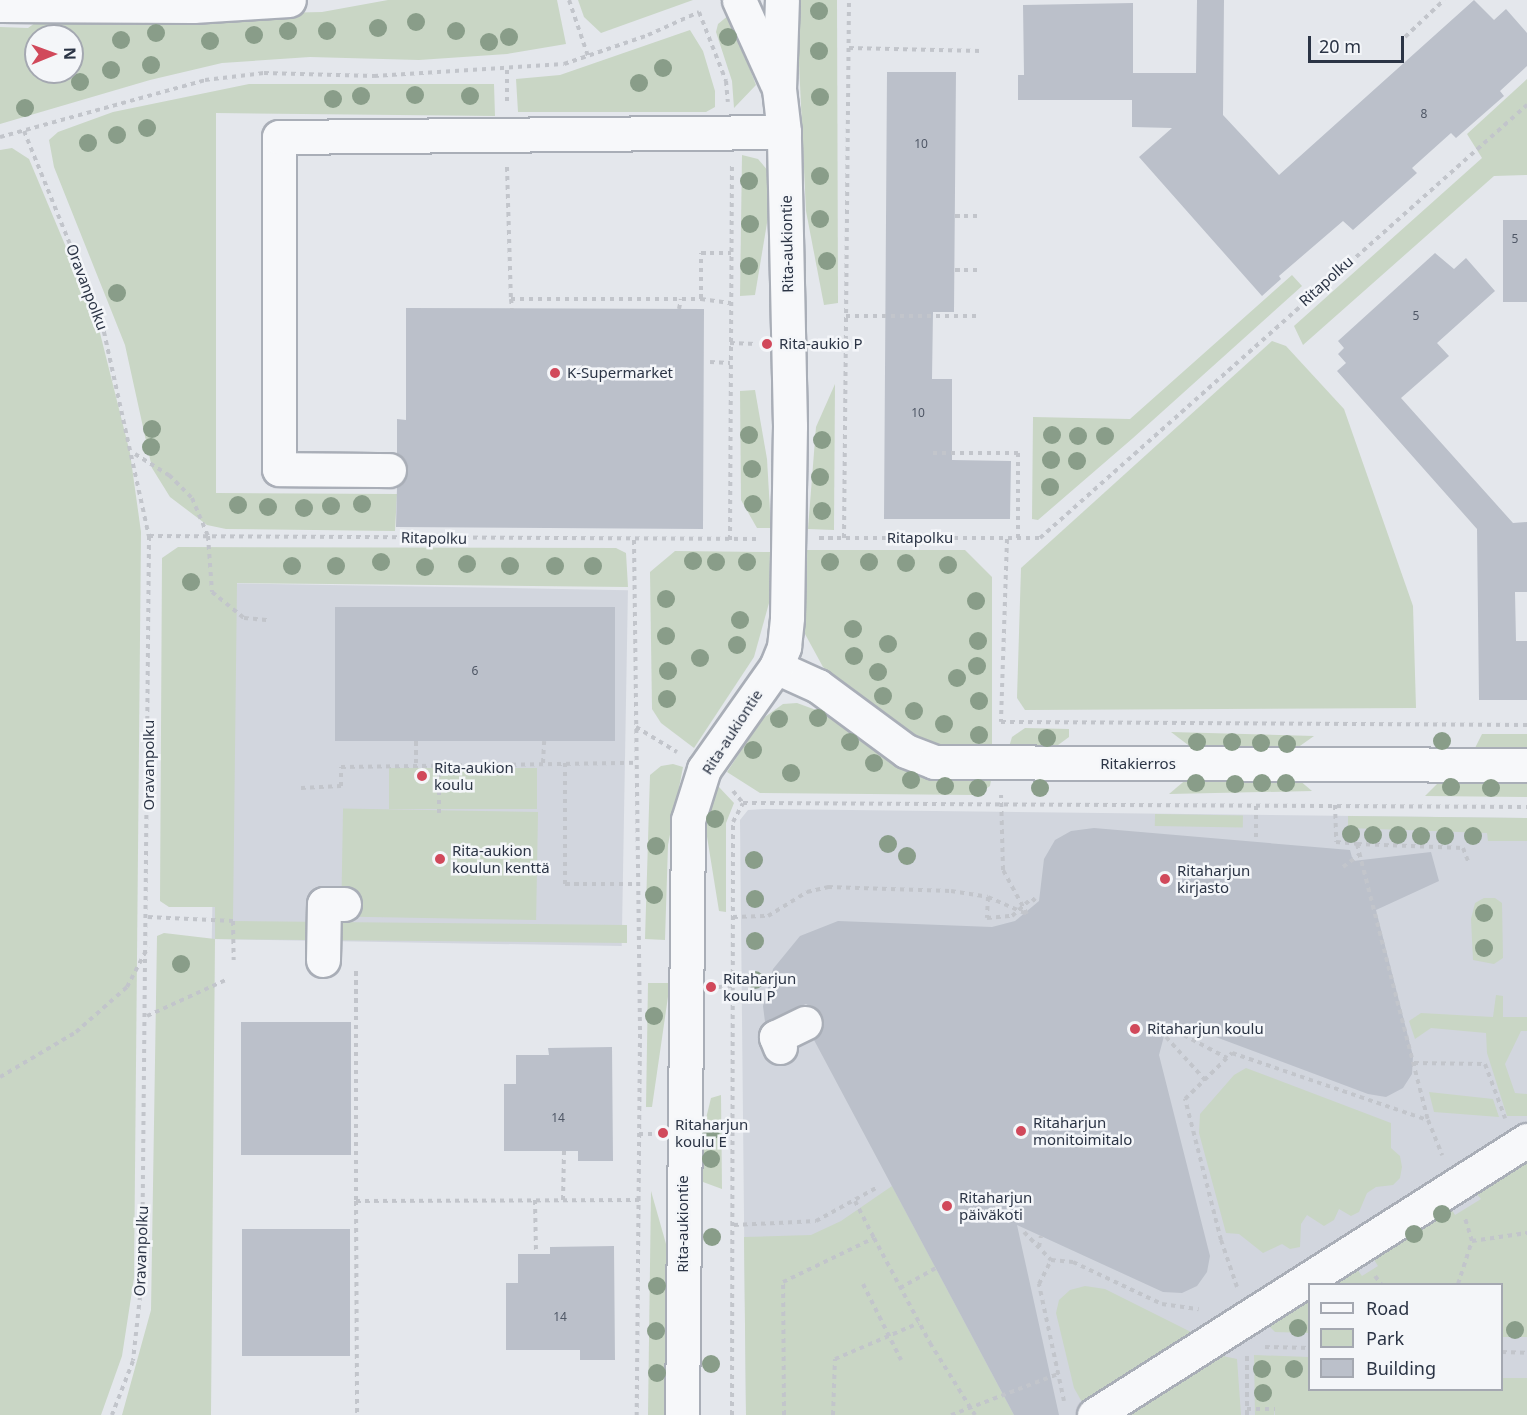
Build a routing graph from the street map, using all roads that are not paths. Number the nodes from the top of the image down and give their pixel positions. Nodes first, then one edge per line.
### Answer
1 (289, 0) edge
2 (740, 0) edge
3 (782, 0) edge
4 (0, 5) edge
5 (44, 5) junction
6 (0, 17) edge
7 (779, 89) junction
8 (784, 132) junction
9 (389, 470) dead end
10 (776, 667) junction
11 (1527, 765) edge
12 (344, 904) dead end
13 (323, 960) dead end
14 (805, 1023) dead end
15 (780, 1047) dead end
16 (1521, 1144) edge
17 (1316, 1283) edge
18 (1308, 1288) edge
19 (1079, 1410) edge
20 (682, 1415) edge

1 - 5 street
2 - 7 street, Rita-aukiontie
3 - 7 street, Rita-aukiontie
4 - 5 street
5 - 6 street
7 - 8 street, Rita-aukiontie
8 - 9 street
8 - 10 street, Rita-aukiontie
10 - 11 street, Ritakierros
10 - 20 street, Rita-aukiontie
12 - 13 street
14 - 15 street
16 - 17 street
18 - 19 street

